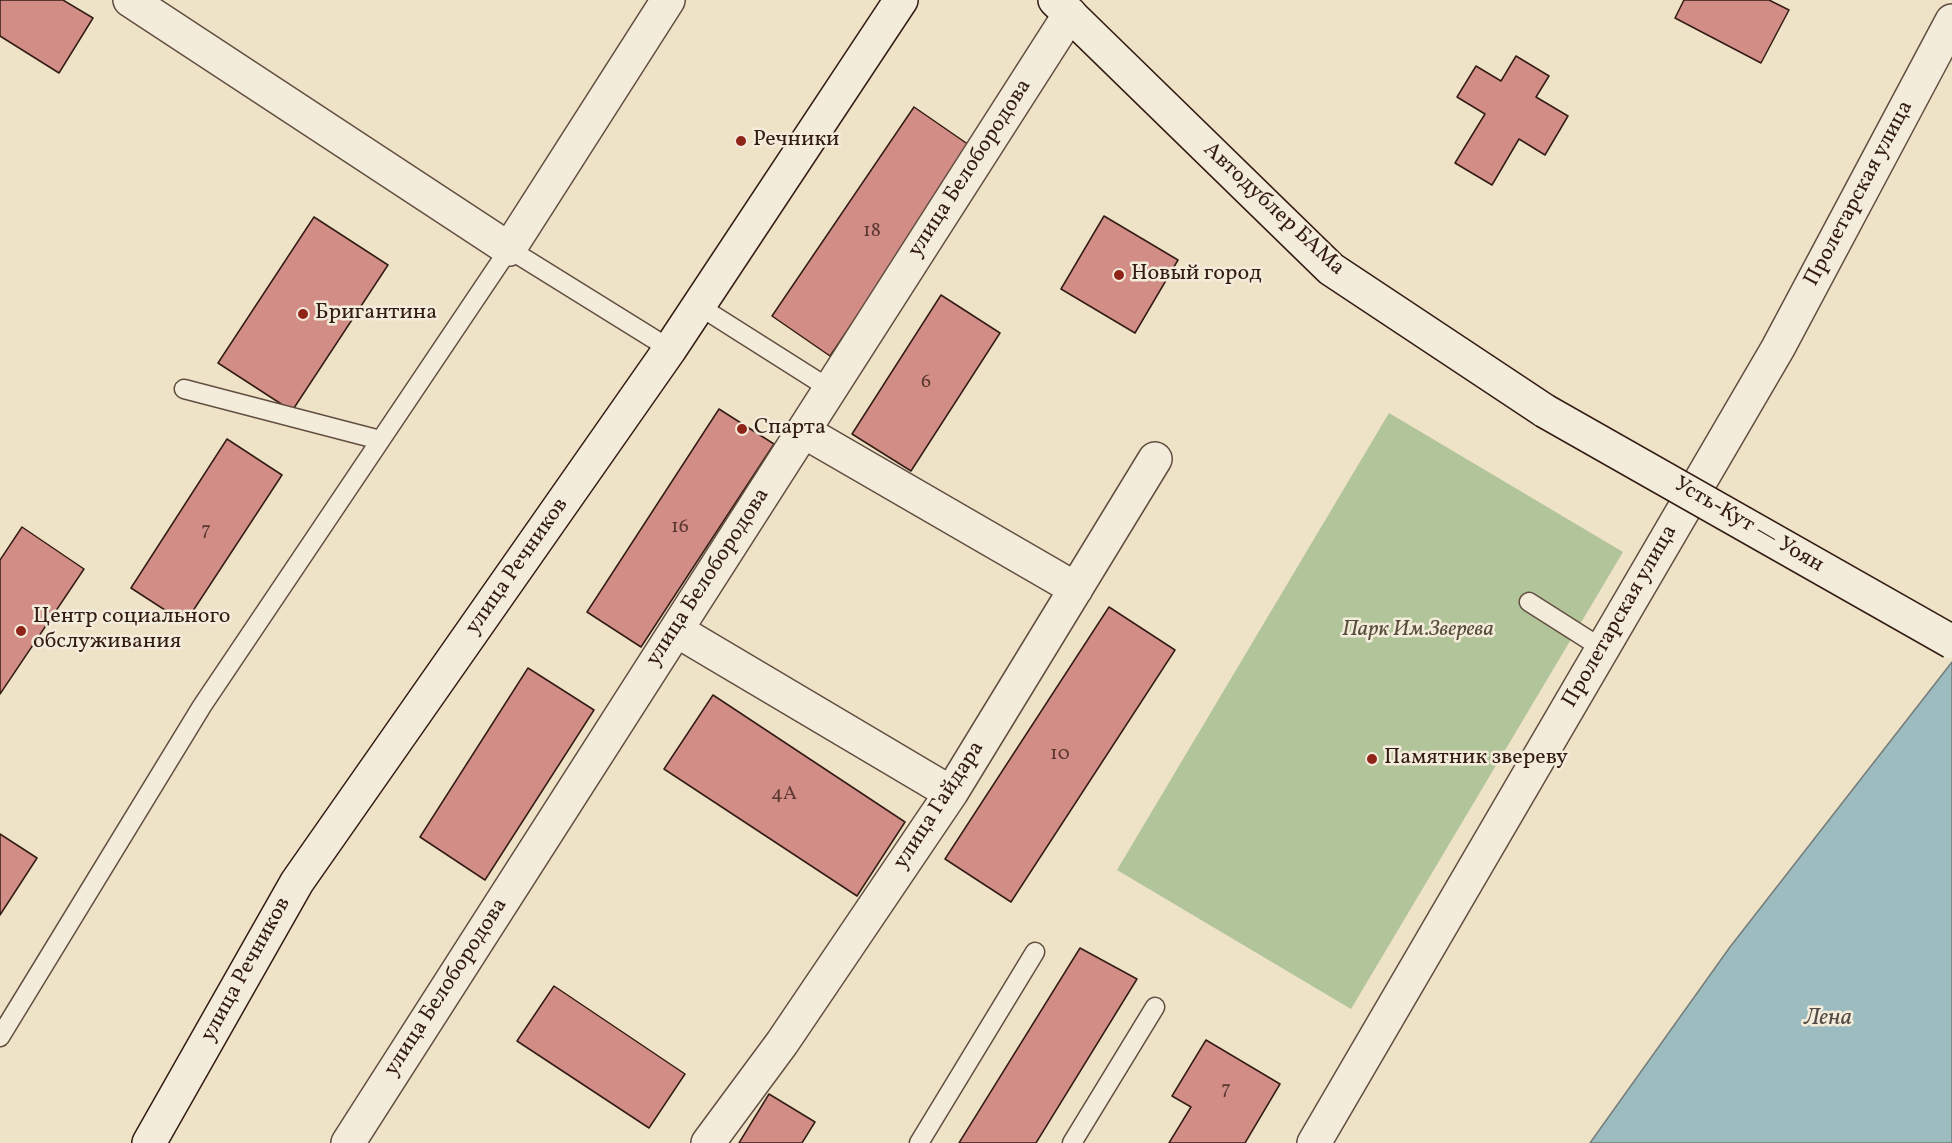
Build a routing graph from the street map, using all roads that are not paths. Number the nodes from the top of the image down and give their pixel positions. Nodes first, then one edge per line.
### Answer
1 (130, 0) edge
2 (668, 0) edge
3 (901, 0) edge
4 (1063, 7) edge
5 (1952, 21) edge
6 (509, 249) junction
7 (699, 306) junction
8 (670, 349) junction
9 (184, 389) dead end
10 (830, 389) junction
11 (1545, 411) joint
12 (803, 431) junction
13 (380, 440) junction
14 (1155, 459) dead end
15 (1076, 589) junction
16 (1529, 602) dead end
17 (676, 630) junction
18 (1952, 642) edge
19 (1603, 649) junction
20 (951, 793) junction
21 (1035, 952) dead end
22 (1155, 1007) dead end
23 (0, 1037) edge
24 (149, 1143) edge
25 (348, 1143) edge
26 (708, 1143) edge
27 (919, 1143) edge
28 (1072, 1143) edge
29 (1314, 1143) edge

1 - 6 street
2 - 6 street
3 - 7 street, улица Речников
4 - 10 street, улица Белобородова
4 - 11 street, Автодублер БАМа
5 - 19 street, Пролетарская улица
6 - 8 lane
6 - 13 lane
7 - 8 street, улица Речников
7 - 10 lane
8 - 24 street, улица Речников
9 - 13 lane
10 - 12 street, улица Белобородова
11 - 18 street, Усть-Кут — Уоян, bridge
12 - 15 street
12 - 17 street, улица Белобородова
13 - 23 lane
14 - 15 street, улица Гайдара
15 - 20 street, улица Гайдара
16 - 19 lane
17 - 20 street
17 - 25 street, улица Белобородова
19 - 29 street, Пролетарская улица
20 - 26 street, улица Гайдара
21 - 27 lane
22 - 28 lane

